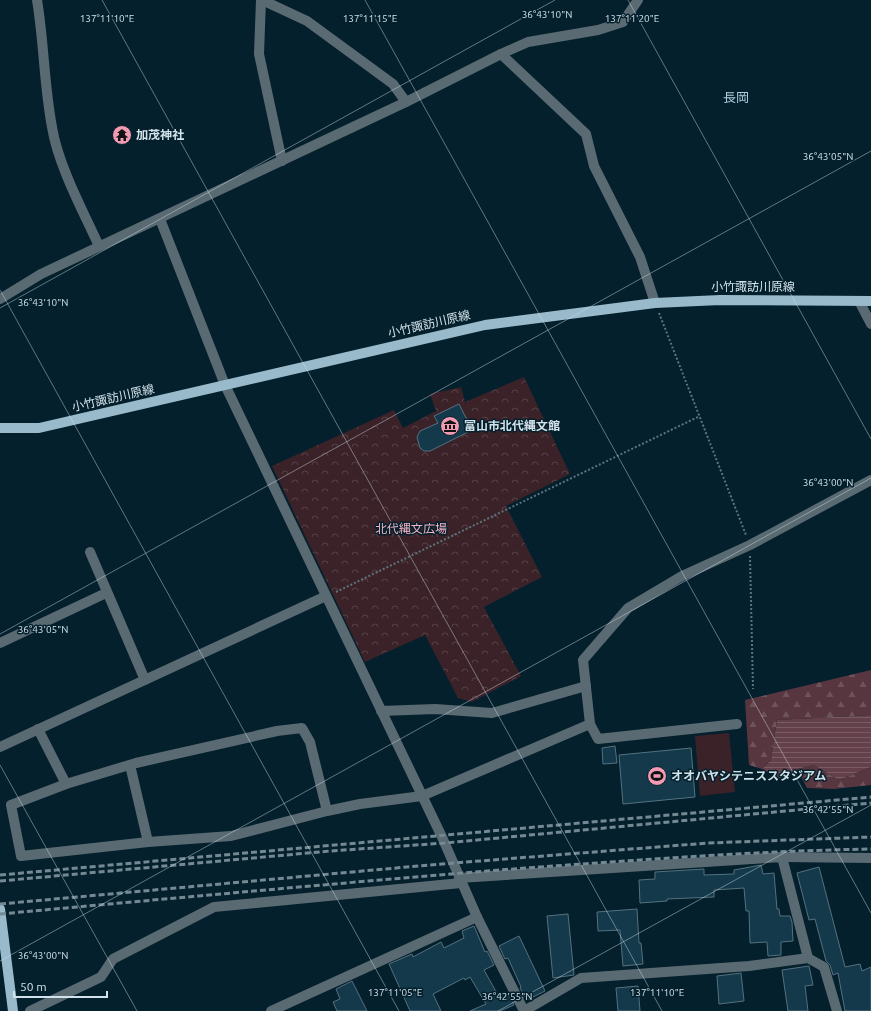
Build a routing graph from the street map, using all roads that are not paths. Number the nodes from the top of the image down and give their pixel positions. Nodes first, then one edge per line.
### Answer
1 (37, 0) edge
2 (262, 0) edge
3 (638, 0) edge
4 (501, 54) junction
5 (406, 102) junction
6 (282, 161) junction
7 (160, 219) junction
8 (99, 246) junction
9 (0, 299) edge
10 (859, 300) junction
11 (871, 300) edge
12 (655, 303) junction
13 (871, 324) edge
14 (225, 385) junction
15 (0, 428) edge
16 (871, 480) edge
17 (90, 552) dead end
18 (106, 593) junction
19 (326, 596) junction
20 (0, 643) edge
21 (145, 680) junction
22 (586, 686) junction
23 (381, 711) junction
24 (590, 724) junction
25 (737, 724) dead end
26 (38, 729) junction
27 (0, 747) edge
28 (130, 765) junction
29 (66, 784) junction
30 (422, 796) junction
31 (327, 810) junction
32 (148, 842) junction
33 (782, 857) junction
34 (871, 858) edge
35 (460, 880) junction
36 (0, 909) edge
37 (477, 917) junction
38 (808, 958) junction
39 (13, 1011) edge
40 (30, 1011) edge
41 (271, 1011) edge
42 (524, 1011) edge
43 (837, 1011) edge

1 - 8 street
2 - 5 street
2 - 6 street
3 - 4 street
4 - 5 street
4 - 12 street
5 - 6 street
6 - 7 street
7 - 8 street
7 - 14 street
8 - 9 street
10 - 11 main road, 小竹諏訪川原線
10 - 12 main road, 小竹諏訪川原線
10 - 13 street
12 - 14 main road, 小竹諏訪川原線
14 - 15 main road, 小竹諏訪川原線
14 - 19 street
16 - 22 street
17 - 18 street
18 - 20 street
18 - 21 street
19 - 21 street
19 - 23 street
21 - 26 street
22 - 23 street
22 - 24 street
23 - 30 street
24 - 25 street
24 - 30 street
26 - 27 street
26 - 29 street
28 - 29 street
28 - 31 street
28 - 32 street
29 - 32 street
30 - 31 street
30 - 35 street
31 - 32 street
33 - 34 street
33 - 35 street
33 - 38 street
35 - 37 street
35 - 40 street
36 - 39 main road
37 - 41 street
37 - 42 street
38 - 42 street
38 - 43 street

